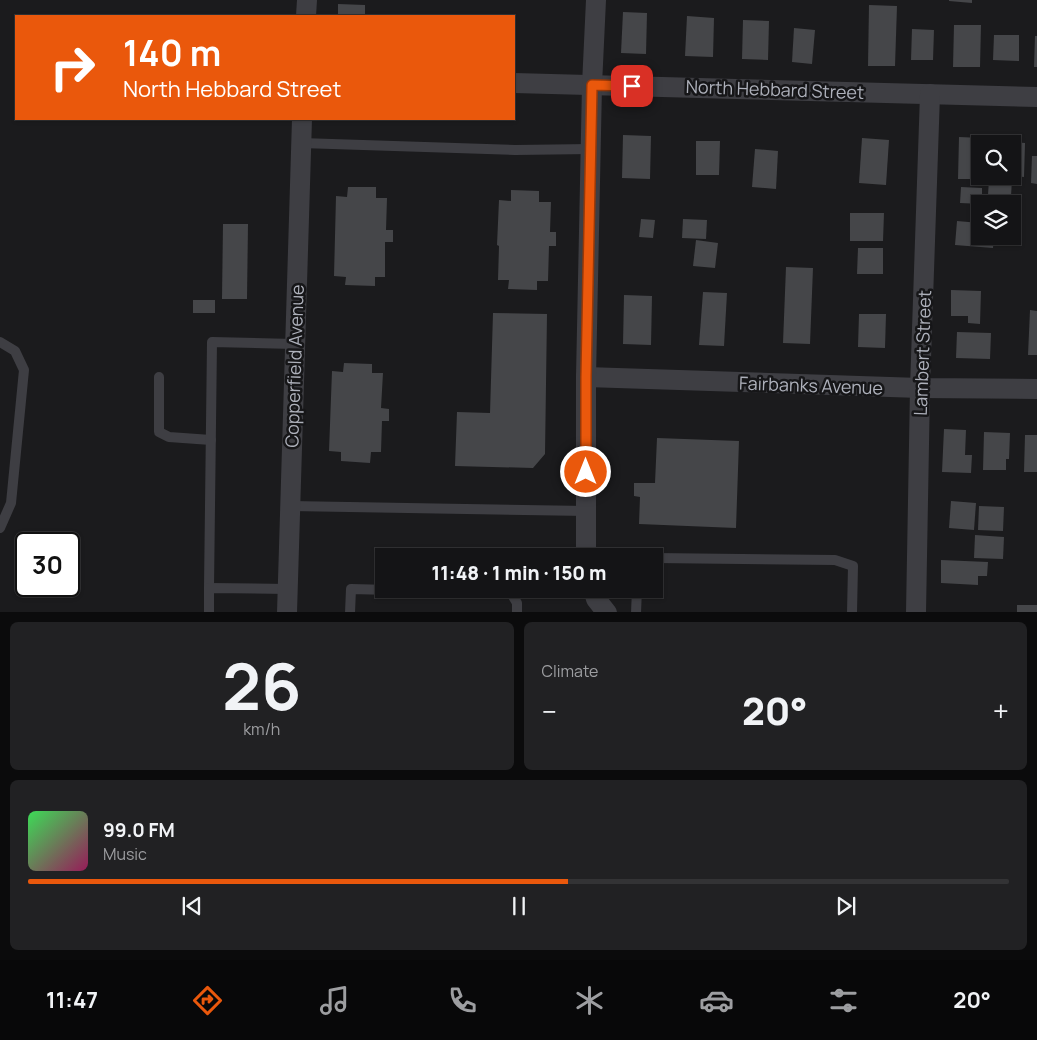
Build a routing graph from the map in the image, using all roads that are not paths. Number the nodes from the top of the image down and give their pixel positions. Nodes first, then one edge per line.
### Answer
1 (307, 0) edge
2 (596, 0) edge
3 (306, 15) edge
4 (515, 83) edge
5 (592, 85) junction
6 (930, 94) junction
7 (1037, 97) edge
8 (302, 120) edge
9 (301, 144) junction
10 (591, 149) junction
11 (0, 342) edge
12 (294, 344) junction
13 (160, 377) dead end
14 (586, 377) junction
15 (920, 388) junction
16 (1037, 389) edge
17 (211, 440) junction
18 (290, 506) junction
19 (587, 510) junction
20 (0, 528) edge
21 (586, 548) edge
22 (663, 558) edge
23 (209, 588) junction
24 (288, 589) junction
25 (596, 598) edge
26 (637, 598) edge
27 (209, 612) edge
28 (287, 612) edge
29 (350, 612) edge
30 (517, 612) edge
31 (607, 612) edge
32 (636, 612) edge
33 (852, 612) edge
34 (916, 612) edge

1 - 3 street
2 - 5 street
4 - 5 street, North Hebbard Street
5 - 6 street, North Hebbard Street
5 - 10 street
6 - 7 street, North Hebbard Street
6 - 15 street, Lambert Street
8 - 9 street, Copperfield Avenue
9 - 10 lane
9 - 12 street, Copperfield Avenue
10 - 14 street
11 - 20 lane
12 - 17 lane
12 - 18 street, Copperfield Avenue
13 - 17 lane
14 - 15 street, Fairbanks Avenue
14 - 19 street
15 - 16 street, Fairbanks Avenue
15 - 34 street, Lambert Street
17 - 23 lane
18 - 19 lane
18 - 24 street, Copperfield Avenue
19 - 21 street
22 - 33 lane
23 - 24 lane
23 - 27 lane
24 - 28 street, Copperfield Avenue
25 - 31 street
26 - 32 lane
29 - 30 lane

